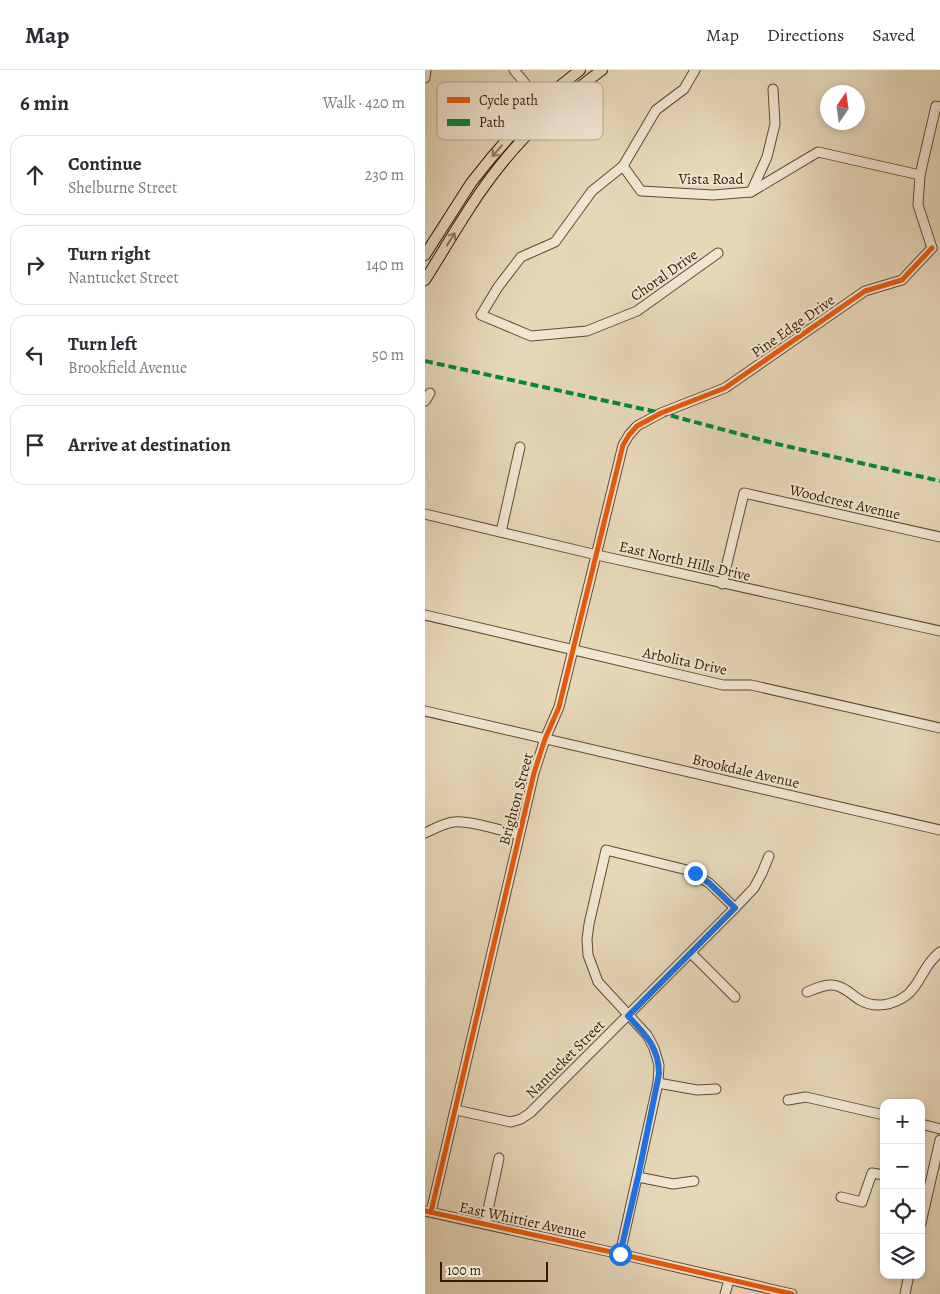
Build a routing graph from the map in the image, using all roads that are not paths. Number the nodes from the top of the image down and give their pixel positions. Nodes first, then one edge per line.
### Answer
1 (426, 70) edge
2 (514, 70) edge
3 (580, 70) edge
4 (602, 70) edge
5 (695, 70) edge
6 (425, 78) edge
7 (524, 82) edge
8 (565, 82) edge
9 (586, 82) edge
10 (773, 89) dead end
11 (940, 107) edge
12 (507, 140) edge
13 (523, 140) edge
14 (623, 166) junction
15 (920, 175) junction
16 (751, 192) junction
17 (936, 249) edge
18 (718, 253) dead end
19 (425, 255) edge
20 (425, 280) edge
21 (661, 413) joint
22 (520, 447) dead end
23 (425, 514) edge
24 (501, 532) junction
25 (940, 537) edge
26 (597, 555) junction
27 (722, 584) junction
28 (425, 615) edge
29 (940, 631) edge
30 (573, 650) junction
31 (425, 712) edge
32 (940, 728) edge
33 (545, 739) junction
34 (940, 830) edge
35 (425, 833) edge
36 (519, 835) junction
37 (769, 856) dead end
38 (735, 908) junction
39 (940, 952) edge
40 (691, 953) junction
41 (807, 992) dead end
42 (735, 997) dead end
43 (628, 1016) junction
44 (658, 1083) junction
45 (716, 1089) dead end
46 (788, 1100) dead end
47 (456, 1110) junction
48 (880, 1115) edge
49 (925, 1125) edge
50 (940, 1129) edge
51 (940, 1140) edge
52 (499, 1158) dead end
53 (880, 1174) edge
54 (638, 1177) junction
55 (694, 1181) dead end
56 (926, 1183) edge
57 (841, 1197) dead end
58 (428, 1211) edge
59 (485, 1224) junction
60 (620, 1254) junction
61 (908, 1279) edge
62 (729, 1280) junction
63 (725, 1294) edge
64 (792, 1294) edge
65 (905, 1294) edge

1 - 6 street
2 - 7 street
3 - 8 main road
4 - 9 main road
5 - 14 street
10 - 16 street
11 - 15 street
12 -> 19 main road
20 -> 13 main road
14 - 16 street, Vista Road
14 - 18 street, Choral Drive
15 - 16 street, Vista Road
15 - 17 street
17 - 21 street, Pine Edge Drive
21 - 26 street, Brighton Street
22 - 24 street
23 - 24 street, East North Hills Drive
24 - 26 street, East North Hills Drive
25 - 27 street, Woodcrest Avenue
26 - 27 street, East North Hills Drive
26 - 30 street, Brighton Street
27 - 29 street, East North Hills Drive
28 - 30 street, Arbolita Drive
30 - 32 street, Arbolita Drive
30 - 33 street, Brighton Street
31 - 33 street, Brookdale Avenue
33 - 34 street, Brookdale Avenue
33 - 36 street, Brighton Street
35 - 36 street
36 - 47 street, Brighton Street
37 - 38 street, Nantucket Street
38 - 40 street, Nantucket Street
38 - 43 street
39 - 41 street
40 - 42 street
40 - 43 street, Nantucket Street
43 - 44 street
43 - 47 street, Nantucket Street
44 - 45 street
44 - 54 street
46 - 48 street
47 - 58 street, Brighton Street
49 - 50 street
51 - 56 street
52 - 59 street
53 - 57 street
54 - 55 street
54 - 60 street
58 - 59 street, East Whittier Avenue
59 - 60 street, East Whittier Avenue
60 - 62 street, East Whittier Avenue
61 - 65 street
62 - 63 street
62 - 64 street, East Whittier Avenue

